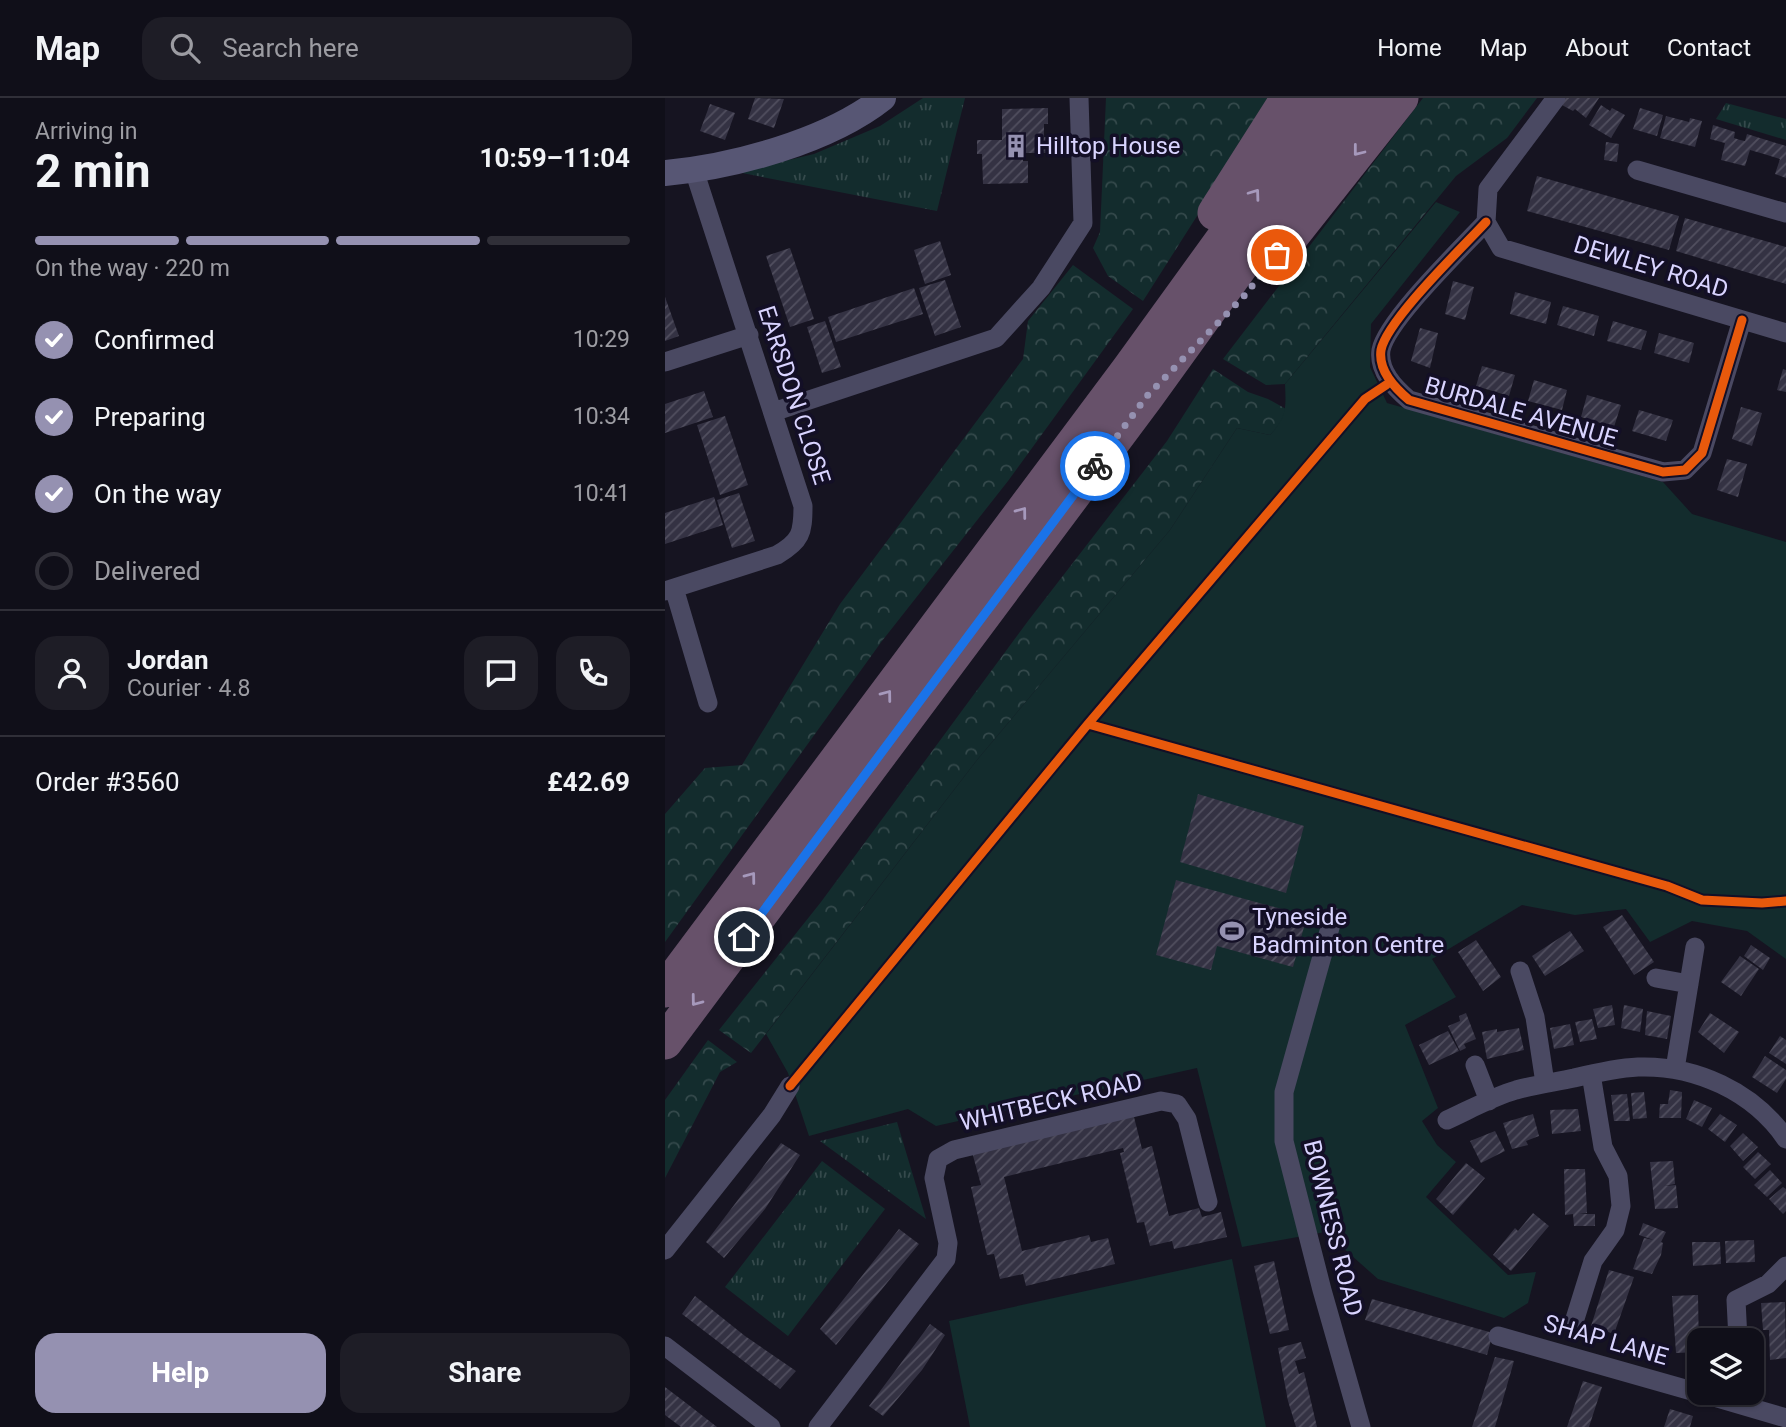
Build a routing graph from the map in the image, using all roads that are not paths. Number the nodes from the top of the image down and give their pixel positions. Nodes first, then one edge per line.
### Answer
1 (883, 98) edge
2 (1079, 98) edge
3 (1288, 98) edge
4 (1325, 98) edge
5 (1362, 98) edge
6 (1401, 98) edge
7 (1556, 98) edge
8 (694, 170) junction
9 (1637, 170) dead end
10 (665, 173) edge
11 (1786, 213) edge
12 (1486, 222) junction
13 (1742, 320) junction
14 (1786, 333) edge
15 (749, 335) junction
16 (665, 362) edge
17 (1138, 382) junction
18 (773, 412) junction
19 (669, 590) edge
20 (708, 703) dead end
21 (1332, 917) dead end
22 (1695, 947) dead end
23 (1520, 971) dead end
24 (1656, 978) dead end
25 (1689, 984) junction
26 (665, 990) edge
27 (665, 1042) edge
28 (1475, 1065) dead end
29 (1675, 1069) junction
30 (1591, 1074) junction
31 (1545, 1083) junction
32 (790, 1086) dead end
33 (1489, 1101) junction
34 (1447, 1120) dead end
35 (1783, 1126) edge
36 (1208, 1202) dead end
37 (665, 1250) edge
38 (1786, 1266) edge
39 (1574, 1322) dead end
40 (1737, 1328) edge
41 (1498, 1336) dead end
42 (665, 1346) edge
43 (1687, 1389) edge
44 (1741, 1405) edge
45 (1786, 1418) edge
46 (771, 1427) edge
47 (818, 1427) edge
48 (1361, 1427) edge

1 - 8 street
2 - 18 street
3 - 17 highway
17 -> 4 highway
5 - 17 highway
6 -> 17 highway
7 - 12 street
8 - 10 street
8 - 15 street, EARSDON CLOSE
9 - 11 street
12 - 13 street, DEWLEY ROAD
12 - 13 street, BURDALE AVENUE
13 - 14 street, DEWLEY ROAD
15 - 16 street
15 - 18 street, EARSDON CLOSE
26 -> 17 highway
17 -> 27 highway
18 - 19 street, EARSDON CLOSE
19 - 20 street
21 - 48 street, BOWNESS ROAD
22 - 25 street
23 - 31 street
24 - 25 street
25 - 29 street
28 - 33 street
29 - 30 street
29 - 35 street
30 - 31 street
30 - 39 street
31 - 33 street
32 - 37 street
33 - 34 street
36 - 47 street, WHITBECK ROAD
38 - 40 street
41 - 43 street, SHAP LANE
42 - 46 street
44 - 45 street, SHAP LANE

